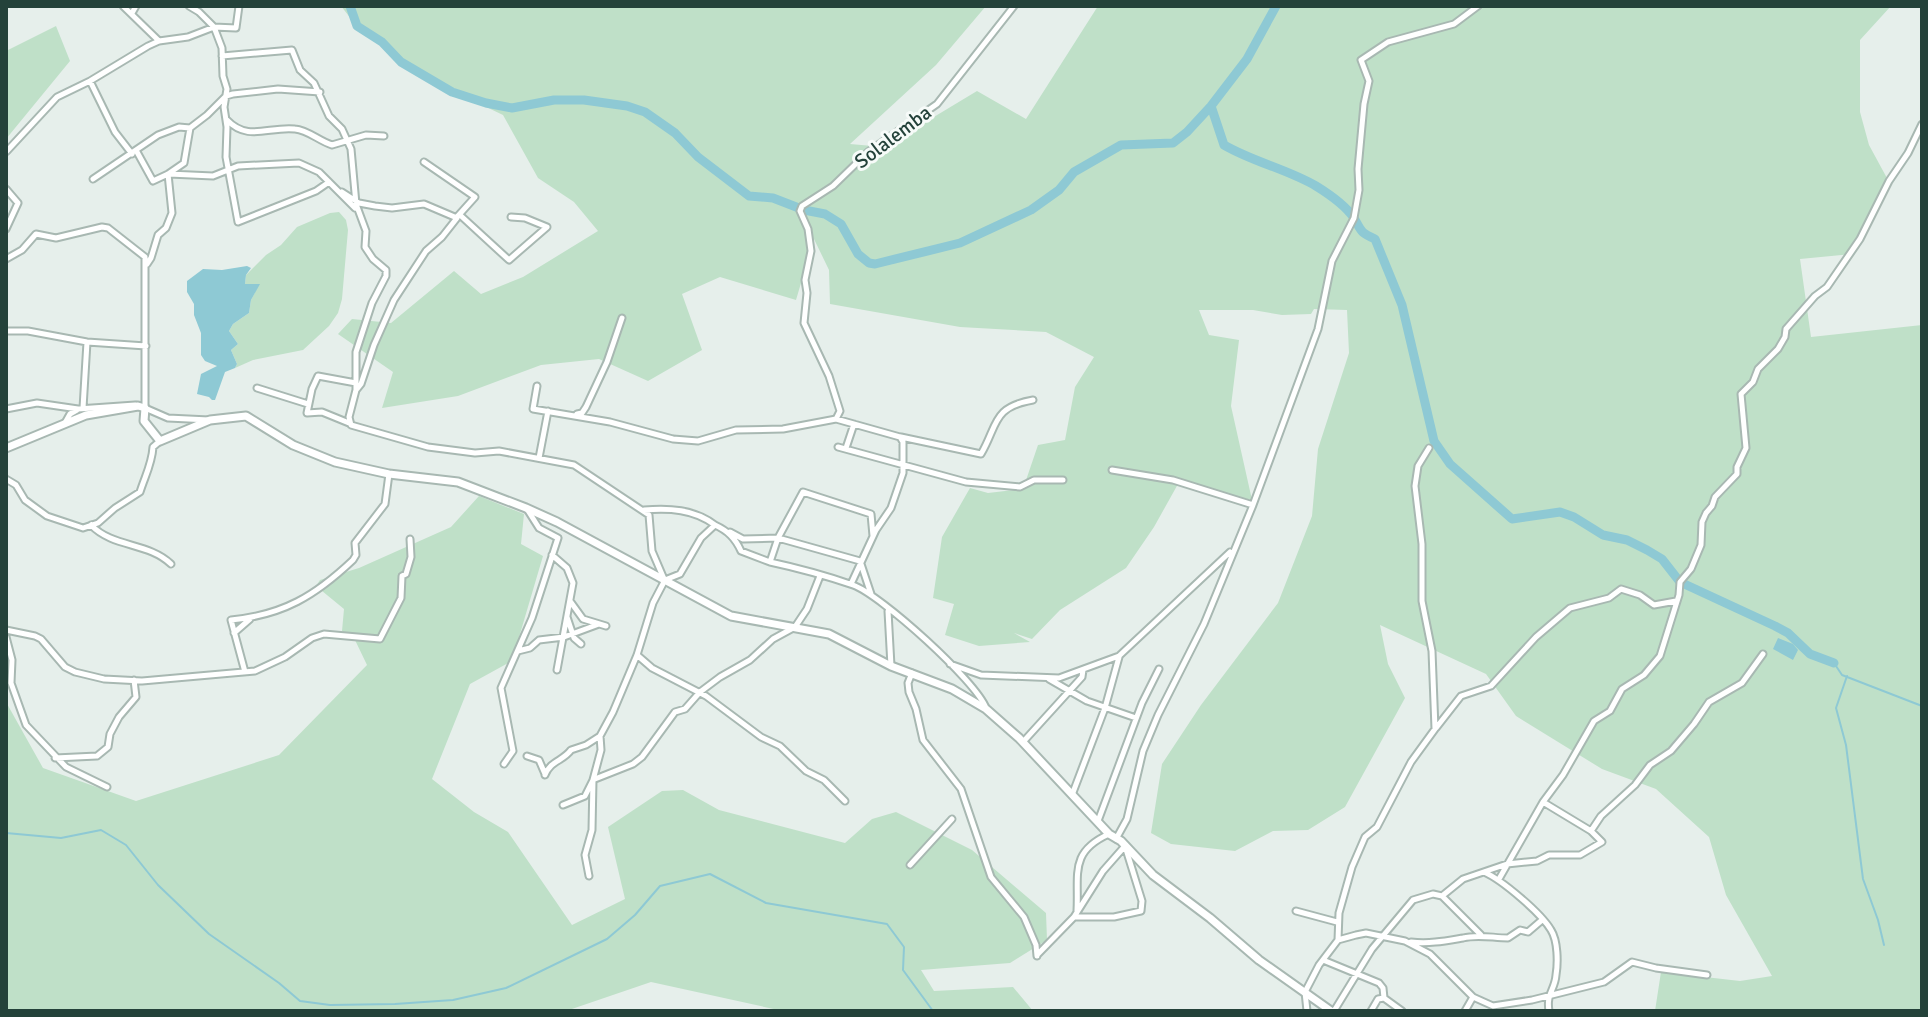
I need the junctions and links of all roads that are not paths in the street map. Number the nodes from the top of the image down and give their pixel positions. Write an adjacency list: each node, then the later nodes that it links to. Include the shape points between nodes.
1 (123, 6): 7 (street)
2 (136, 6): 7 (street)
3 (189, 6): 8 (street)
4 (239, 6): 8 (street, via 236,28)
5 (1014, 6): 49 (street, Solalemba, via 937,104 868,152 801,209 811,251 804,323 836,393)
6 (1478, 6): 66 (street, via 1454,24 1388,42 1361,60 1369,81 1354,218 1332,261 1318,329)
7 (132, 13): 9 (street)
8 (214, 27): 9 (street); 10 (street)
9 (159, 41): 11 (street)
10 (222, 56): 12 (street, via 292,50 300,70); 13 (street)
11 (90, 81): 19 (street, via 57,97); 20 (street, via 115,132)
12 (320, 92): 13 (street, via 278,89); 18 (street)
13 (226, 96): 14 (street); 16 (street)
14 (226, 119): 18 (street, via 248,132 293,129 332,145); 22 (street)
15 (1922, 124): 87 (street, via 1860,239 1741,394 1746,448 1737,474 1706,513 1701,545 1680,582)
16 (190, 128): 20 (street, via 165,131); 23 (street, via 184,163)
17 (384, 136): 18 (street)
18 (347, 140): 28 (street)
19 (6, 152)
20 (134, 153): 23 (street, via 151,181); 24 (street)
21 (424, 162): 30 (street, via 475,197)
22 (229, 168): 23 (street, via 213,176); 25 (street, via 299,163); 25 (street, via 238,222)
23 (168, 174): 34 (street, via 172,213)
24 (93, 179)
25 (329, 182): 27 (street)
26 (6, 189): 32 (street, via 18,203)
27 (342, 192): 28 (street); 29 (street)
28 (356, 200): 29 (street); 30 (street, via 392,208 424,204)
29 (358, 210): 39 (street, via 365,247 386,276 357,347)
30 (458, 216): 31 (street, via 509,260 547,227); 39 (street, via 413,268)
31 (511, 217)
32 (6, 229)
33 (6, 259): 34 (street, via 36,234 56,238 102,227 145,257)
34 (147, 264): 38 (street)
35 (622, 318): 48 (street, via 591,396)
36 (6, 331): 37 (street)
37 (87, 342): 38 (street); 46 (street)
38 (146, 346): 44 (street)
39 (356, 386): 43 (street, via 318,376); 52 (street)
40 (537, 386): 47 (street, via 533,409)
41 (257, 388): 43 (street)
42 (1033, 400): 54 (street, via 1020,402 997,418 981,454)
43 (308, 404): 52 (street, via 307,413 322,412)
44 (142, 407): 46 (street); 50 (street, via 168,418); 51 (street); 55 (street, via 144,421)
45 (6, 409): 46 (street, via 37,403)
46 (81, 409): 51 (street)
47 (548, 411): 48 (street); 60 (street)
48 (576, 414): 49 (street, via 691,441 736,430 783,429)
49 (836, 419): 53 (street)
50 (210, 420): 55 (street); 63 (street, via 246,416 313,454)
51 (65, 423): 57 (street)
52 (349, 423): 60 (street, via 428,447)
53 (854, 424): 54 (street); 58 (street)
54 (900, 437): 61 (street)
55 (160, 441): 69 (street, via 153,447 152,465 140,492)
56 (838, 447): 58 (street)
57 (6, 448)
58 (846, 448): 61 (street)
59 (1429, 448): 118 (street, via 1418,466 1415,486)
60 (539, 458): 68 (street, via 574,465)
61 (903, 464): 65 (street, via 966,482 1010,487); 74 (street, via 891,508)
62 (1112, 470): 66 (street, via 1173,480)
63 (389, 474): 67 (street, via 473,486); 90 (street, via 385,504 355,543 353,560 295,605)
64 (6, 479): 69 (street, via 47,516 83,528)
65 (1063, 480)
66 (1253, 505): 73 (street)
67 (526, 508): 70 (street); 75 (street, via 539,528)
68 (643, 510): 71 (street, via 688,512); 83 (street, via 650,518 652,551)
69 (91, 525): 81 (street, via 106,538 155,552)
70 (563, 525): 75 (street); 83 (street)
71 (715, 525): 72 (street); 83 (street, via 680,574)
72 (726, 530): 76 (street, via 743,539); 80 (street, via 741,551)
73 (1241, 531): 103 (street, via 1228,557); 133 (street, via 1204,624 1158,715 1143,751 1129,813)
74 (873, 536): 76 (street, via 871,514 803,492); 79 (street)
75 (558, 538): 78 (street)
76 (778, 538): 79 (street); 80 (street)
77 (410, 539): 109 (street, via 401,598 380,639 319,635 265,668)
78 (552, 555): 86 (street, via 567,568 573,583); 100 (street)
79 (860, 561): 84 (street); 85 (street)
80 (770, 562): 82 (street)
81 (171, 564)
82 (820, 576): 84 (street); 93 (street)
83 (665, 580): 93 (street, via 731,616); 102 (street)
84 (851, 584): 85 (street)
85 (872, 596): 88 (street)
86 (570, 600): 89 (street); 91 (street, via 583,619)
87 (1677, 601): 118 (street, via 1654,605 1621,589 1609,598 1570,608 1491,686 1461,696); 128 (street, via 1660,656 1622,689 1610,711 1594,721)
88 (888, 610): 104 (street); 105 (street)
89 (567, 616): 95 (street); 98 (street)
90 (252, 618): 96 (street); 96 (street, via 231,620)
91 (599, 624): 92 (street); 95 (street)
92 (606, 626)
93 (792, 629): 105 (street, via 829,634); 114 (street)
94 (6, 630): 112 (street, via 35,636 75,672)
95 (573, 633): 98 (street); 99 (street)
96 (233, 634): 109 (street)
97 (6, 637): 122 (street, via 11,683 22,717)
98 (564, 637): 100 (street, via 539,640); 108 (street)
99 (581, 644)
100 (517, 651): 123 (street, via 501,688 513,751)
101 (1763, 654): 132 (street, via 1742,683 1709,702 1671,751 1650,765)
102 (637, 655): 114 (street); 119 (street)
103 (1119, 656): 106 (street); 115 (street)
104 (950, 664): 111 (street, via 981,675); 116 (street)
105 (891, 666): 110 (street)
106 (1083, 669): 111 (street); 113 (street, via 1082,677)
107 (1159, 669): 117 (street)
108 (557, 670)
109 (245, 672): 112 (street)
110 (912, 672): 116 (street); 142 (street, via 909,692 923,740 961,789 991,877 1024,917 1037,956)
111 (1048, 678): 113 (street)
112 (134, 680): 122 (street, via 134,702 119,717 106,749 94,758)
113 (1067, 690): 115 (street); 120 (street)
114 (700, 692): 124 (street, via 675,712 642,757); 127 (street, via 780,746)
115 (1105, 708): 117 (street); 126 (street)
116 (986, 709): 120 (street)
117 (1136, 718): 131 (street)
118 (1435, 729): 144 (street, via 1377,827 1365,837)
119 (600, 736): 121 (street, via 552,763 545,775 539,760); 124 (street)
120 (1023, 742): 126 (street)
121 (527, 756)
122 (54, 758): 125 (street)
123 (504, 764)
124 (593, 780): 129 (street, via 585,796); 138 (street, via 592,830 585,855)
125 (107, 787)
126 (1072, 795): 131 (street)
127 (845, 801)
128 (1543, 802): 132 (street); 135 (street)
129 (563, 805)
130 (952, 819): 136 (street)
131 (1097, 822): 133 (street)
132 (1591, 831): 135 (street, via 1602,842 1580,855)
133 (1113, 837): 134 (street); 142 (street, via 1084,849)
134 (1125, 846): 142 (street); 142 (street, via 1141,911 1114,917); 152 (street, via 1153,875)
135 (1507, 864): 137 (street); 139 (street)
136 (910, 865)
137 (1484, 872): 139 (street); 140 (street, via 1463,879)
138 (589, 876)
139 (1499, 879): 143 (street)
140 (1442, 896): 145 (street); 146 (street, via 1413,900)
141 (1296, 911): 144 (street)
142 (1076, 914)
143 (1542, 920): 145 (street, via 1528,932 1520,930 1508,938); 153 (street, via 1555,946 1556,978)
144 (1338, 922): 147 (street)
145 (1482, 936): 148 (street, via 1446,943)
146 (1382, 938): 147 (street, via 1366,933); 148 (street); 150 (street)
147 (1338, 940): 149 (street)
148 (1405, 941): 154 (street, via 1430,954)
149 (1323, 960): 150 (street); 152 (street)
150 (1357, 974): 155 (street, via 1379,983); 158 (street)
151 (1707, 975): 153 (street, via 1632,962 1604,982)
152 (1305, 992): 157 (street); 158 (street)
153 (1547, 995): 154 (street, via 1493,1006); 161 (street)
154 (1473, 997): 156 (street)
155 (1384, 998): 159 (street); 160 (street)
156 (1467, 1010)
157 (1307, 1011)
158 (1333, 1011)
159 (1371, 1011)
160 (1402, 1011)
161 (1549, 1011)

